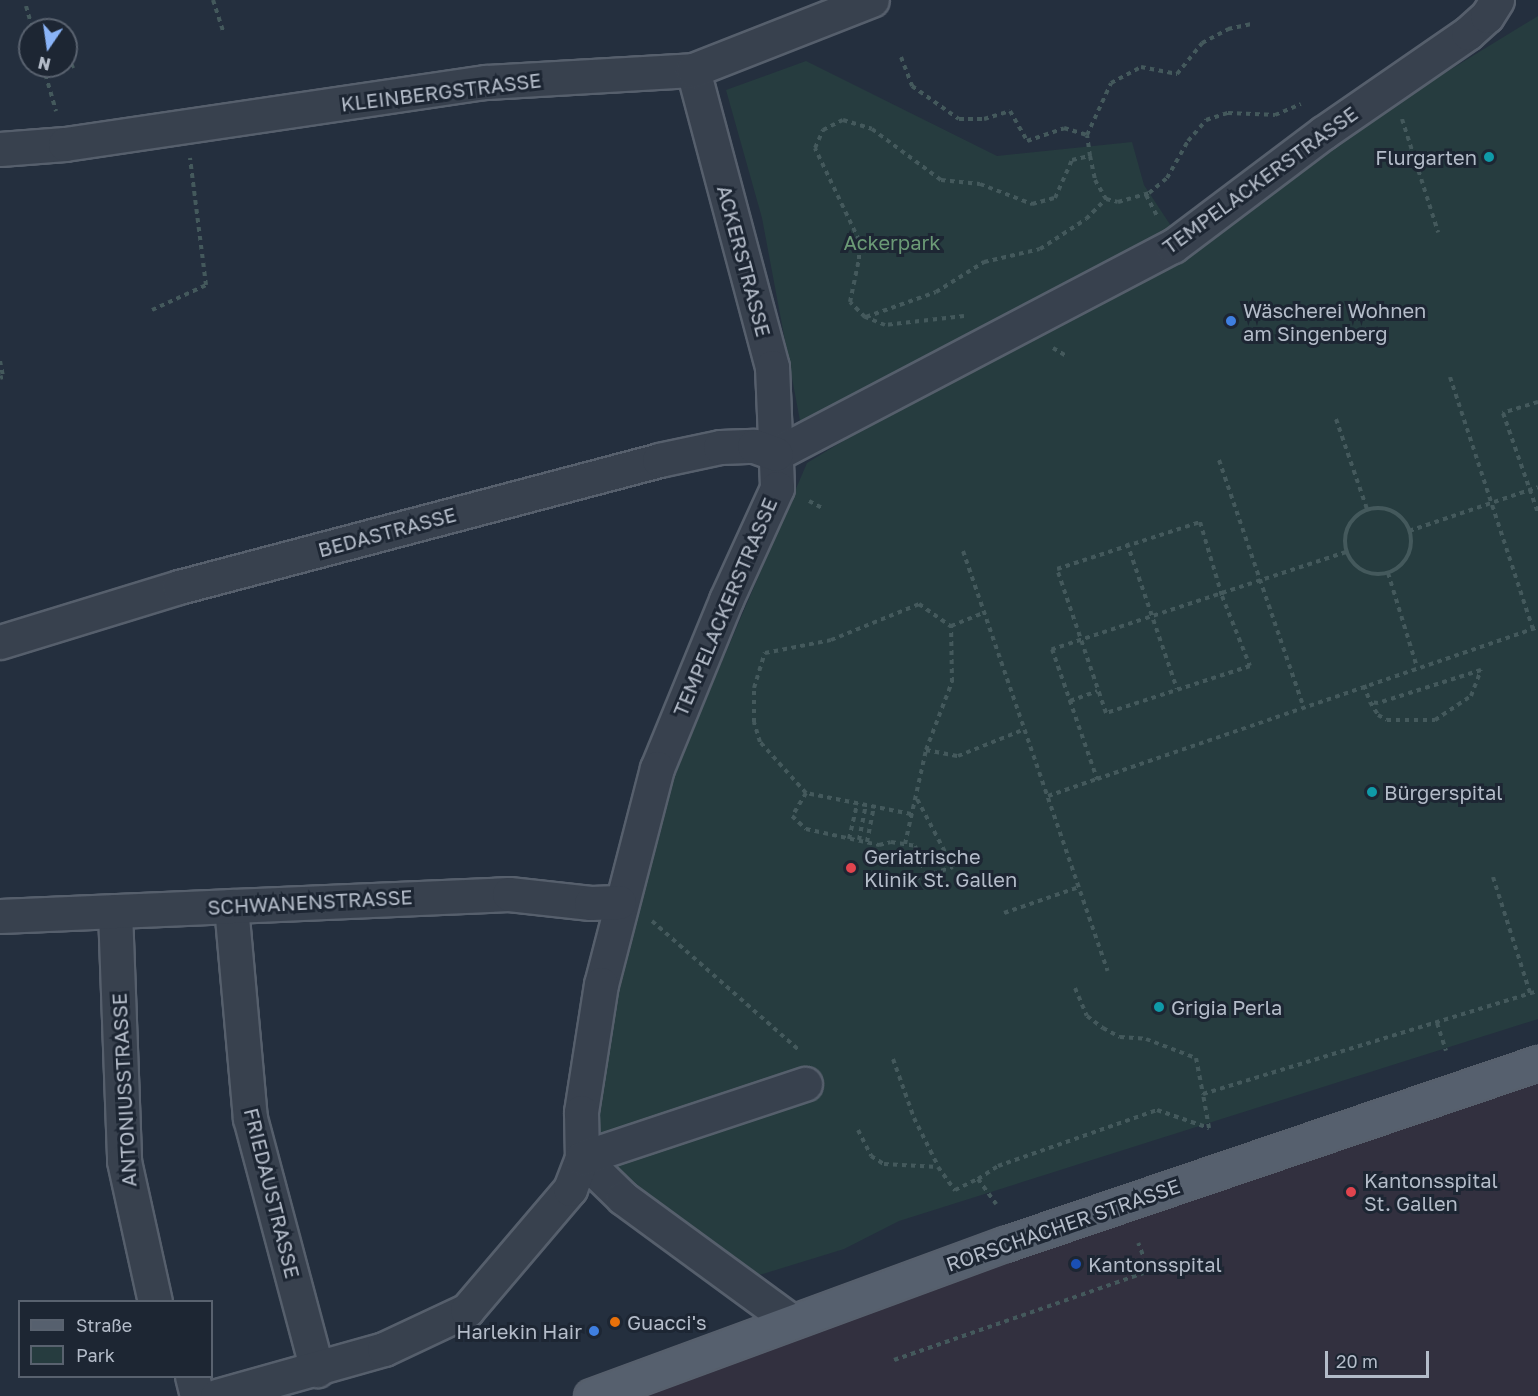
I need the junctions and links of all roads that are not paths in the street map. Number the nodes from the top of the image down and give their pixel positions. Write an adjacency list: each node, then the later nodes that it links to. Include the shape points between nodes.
1 (872, 0): 3 (street, KLEINBERGSTRASSE)
2 (1497, 0): 5 (street, TEMPELACKERSTRASSE, via 1487,16 1468,33 1323,133 1173,246)
3 (693, 70): 4 (street, KLEINBERGSTRASSE, via 486,82 65,144); 5 (street, ACKERSTRASSE, via 772,367)
4 (0, 149)
5 (777, 454): 6 (street, BEDASTRASSE, via 754,446 720,447 659,460 179,588); 7 (street, TEMPELACKERSTRASSE, via 777,488 657,768)
6 (0, 642)
7 (620, 902): 8 (street, SCHWANENSTRASSE, via 591,903 509,894); 13 (street, TEMPELACKERSTRASSE, via 601,984 583,1094)
8 (231, 906): 9 (street, SCHWANENSTRASSE); 16 (street, FRIEDAUSTRASSE, via 250,1118)
9 (115, 911): 10 (street, SCHWANENSTRASSE); 14 (street, ANTONIUSSTRASSE, via 124,1161)
10 (0, 916)
11 (1538, 1063): 15 (main road, RORSCHACHER STRASSE)
12 (807, 1072): 13 (street)
13 (582, 1158): 15 (street, via 622,1198); 16 (street, via 570,1189 467,1310 384,1349)
14 (155, 1300)
15 (791, 1321): 18 (main road, RORSCHACHER STRASSE)
16 (317, 1370): 17 (street)
17 (200, 1388)
18 (591, 1396)

